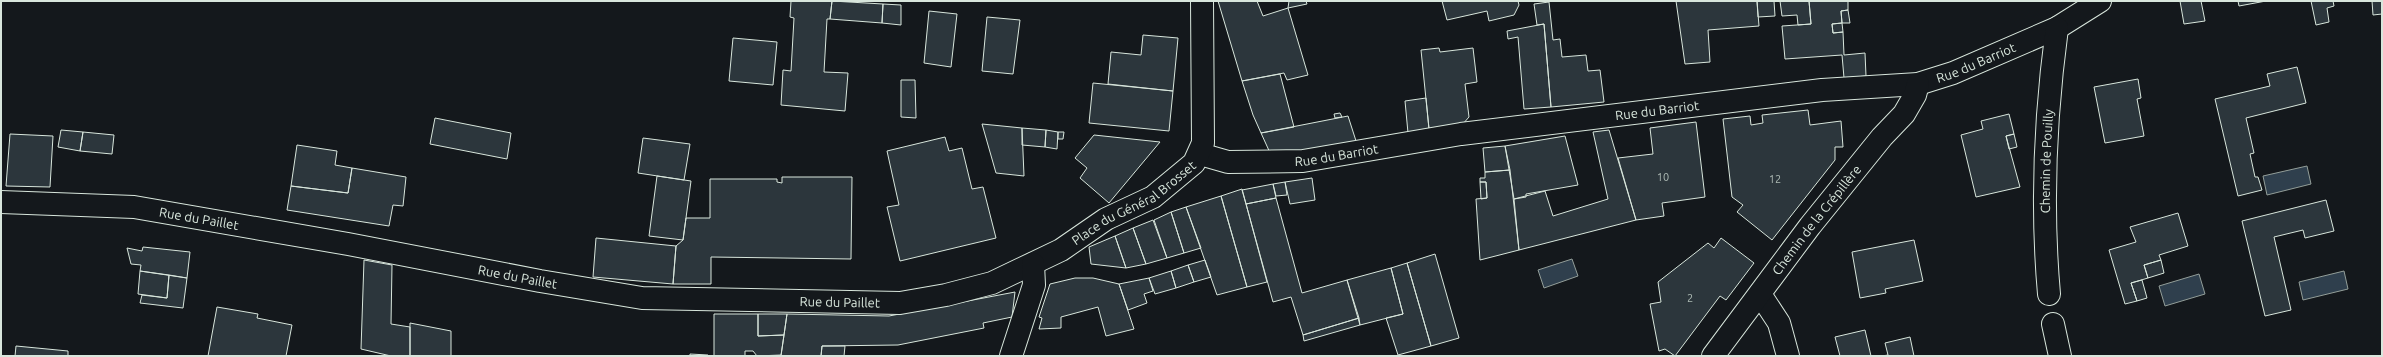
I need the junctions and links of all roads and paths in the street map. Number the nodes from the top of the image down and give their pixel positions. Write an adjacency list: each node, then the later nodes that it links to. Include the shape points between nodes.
1 (1202, 1): 5 (street, Place du Général Brosset, via 1203,143)
2 (2100, 1): 3 (street, Rue du Barriot)
3 (2058, 28): 4 (street, Rue du Barriot, via 1980,63); 9 (street, Chemin de Pouilly, via 2050,80 2044,155 2044,223)
4 (1918, 84): 5 (street, Rue du Barriot, via 1822,90 1476,132 1304,161 1228,162); 8 (street, Chemin de la Crépillère, via 1904,114 1882,137 1810,226)
5 (1200, 154): 7 (street, Place du Général Brosset, via 1194,163 1153,197 1106,219 1061,250)
6 (1, 202): 7 (street, Rue du Paillet, via 134,207 642,298 900,303 992,283)
7 (1034, 264): 11 (street, via 1034,286)
8 (1760, 294): 12 (street, Chemin de la Crépillère); 13 (street, via 1779,323)
9 (2049, 294)
10 (2053, 324): 14 (street)
11 (1011, 356)
12 (1713, 356)
13 (1788, 356)
14 (2060, 356)

